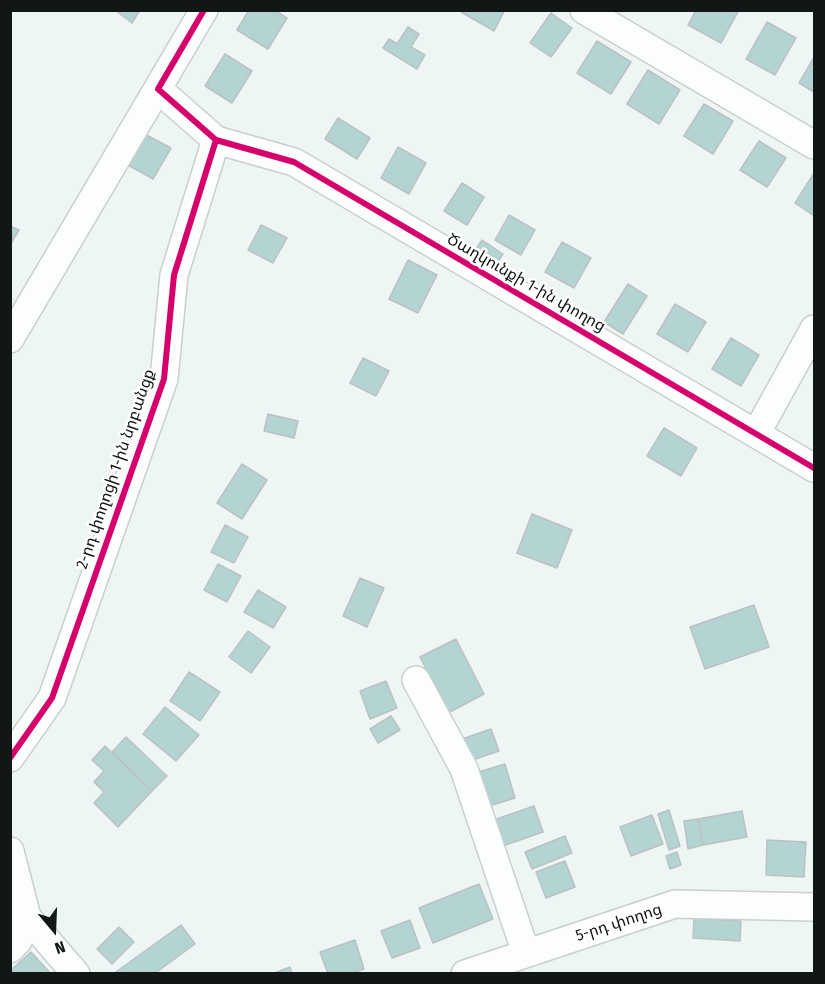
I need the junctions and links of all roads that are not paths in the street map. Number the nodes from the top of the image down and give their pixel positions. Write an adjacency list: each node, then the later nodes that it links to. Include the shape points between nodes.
1 (204, 10): 3 (street)
2 (584, 10): 5 (street)
3 (158, 89): 4 (street); 7 (street)
4 (216, 140): 8 (street, Ծաղկունքի 1-ին փողոց, via 294,162); 11 (street, 2-րդ փողոցի 1-ին նրբանցք, via 174,274 164,380 52,698)
5 (814, 145)
6 (814, 329): 8 (street)
7 (10, 339)
8 (756, 434): 9 (street, Ծաղկունքի 1-ին փողոց)
9 (814, 468)
10 (416, 680): 16 (street, via 464,769)
11 (10, 758)
12 (10, 851): 14 (street)
13 (814, 907): 16 (street, 5-րդ փողոց, via 675,904)
14 (19, 911): 15 (street, via 18,941); 17 (street)
15 (10, 949)
16 (526, 953): 18 (street, 5-րդ փողոց)
17 (76, 974)
18 (465, 974)

